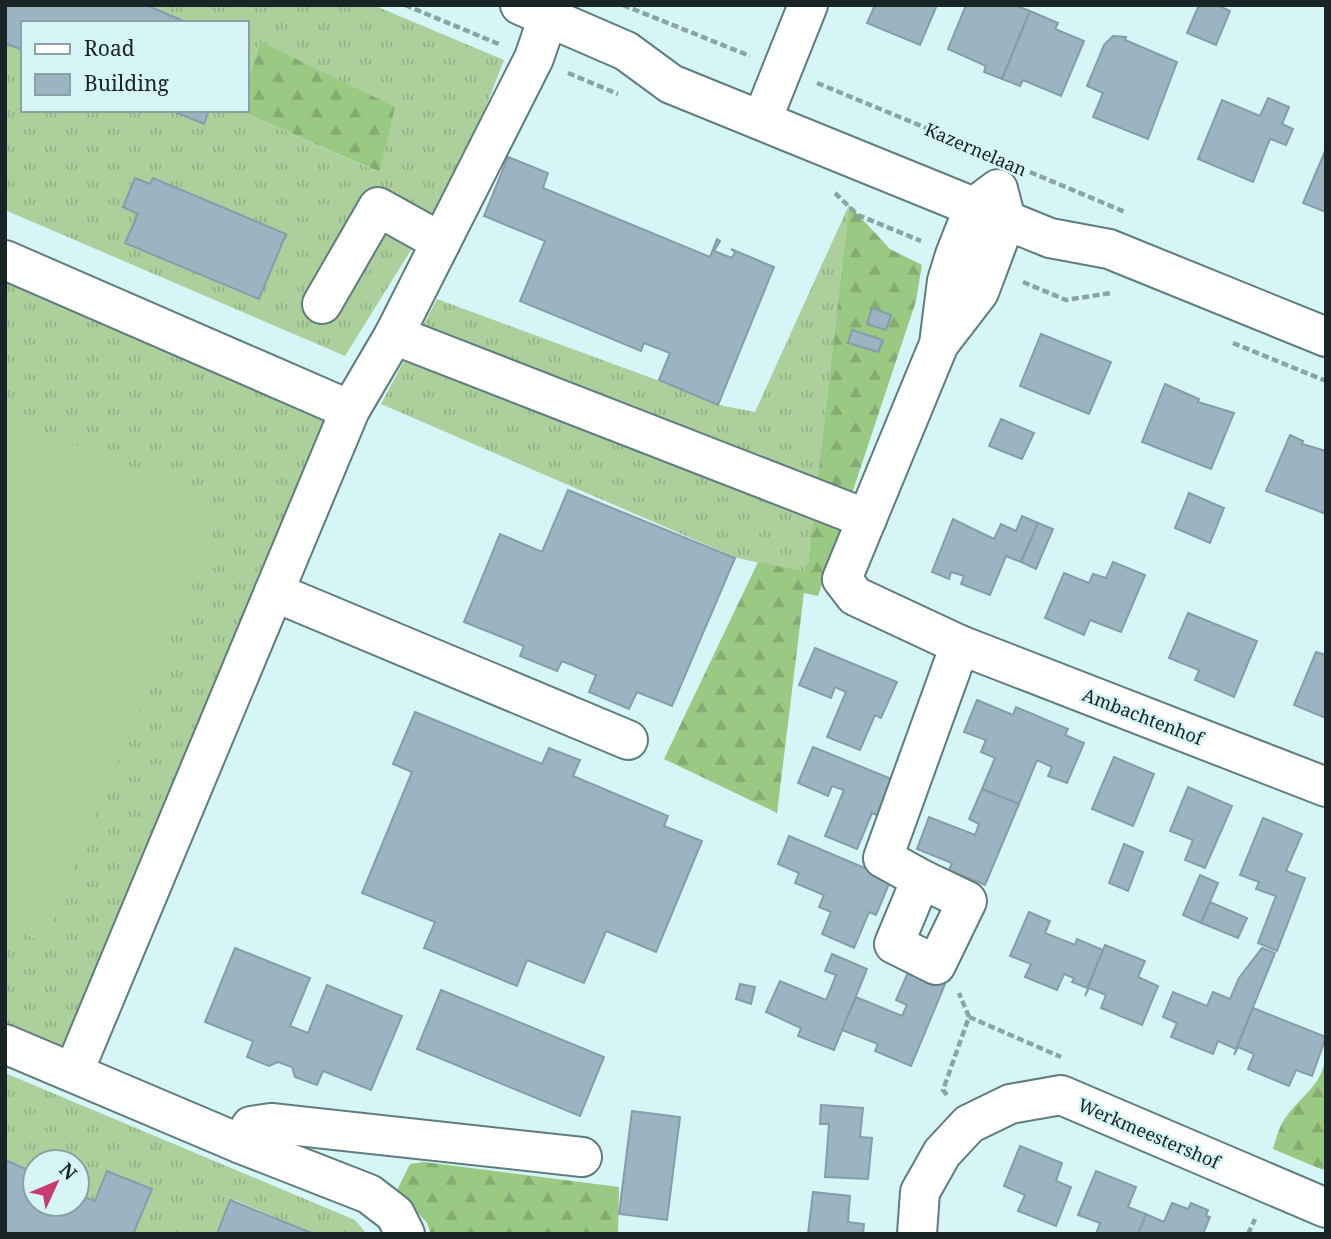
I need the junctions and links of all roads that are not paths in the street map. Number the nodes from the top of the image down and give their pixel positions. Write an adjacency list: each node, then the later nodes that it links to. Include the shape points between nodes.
1 (807, 5): 3 (street)
2 (534, 11): 3 (street, Kazernelaan, via 626,51 671,84); 5 (street, via 534,58)
3 (772, 95): 4 (street, Kazernelaan)
4 (998, 188): 9 (street, Kazernelaan, via 1056,212 1109,248); 11 (street, Ambachtenhof, via 947,281 939,344)
5 (441, 242): 7 (street, via 378,208); 8 (street)
6 (5, 260): 10 (street)
7 (322, 303)
8 (394, 335): 10 (street); 11 (street)
9 (1326, 337)
10 (351, 410): 12 (street)
11 (867, 519): 13 (street, Ambachtenhof, via 842,579 855,596)
12 (274, 592): 14 (street); 18 (street)
13 (960, 646): 15 (street, Ambachtenhof); 16 (street, via 883,858)
14 (628, 740)
15 (1326, 787)
16 (921, 879): 16 (street, via 894,944 936,965 967,901)
17 (5, 1044): 18 (street)
18 (74, 1071): 19 (street)
19 (241, 1144): 20 (street, via 251,1126 271,1123); 22 (street, via 369,1194 395,1214)
20 (582, 1157)
21 (1326, 1208): 23 (street, Werkmeestershof, via 1061,1096 1010,1104 969,1124 942,1153 920,1192)
22 (405, 1234)
23 (917, 1234)

